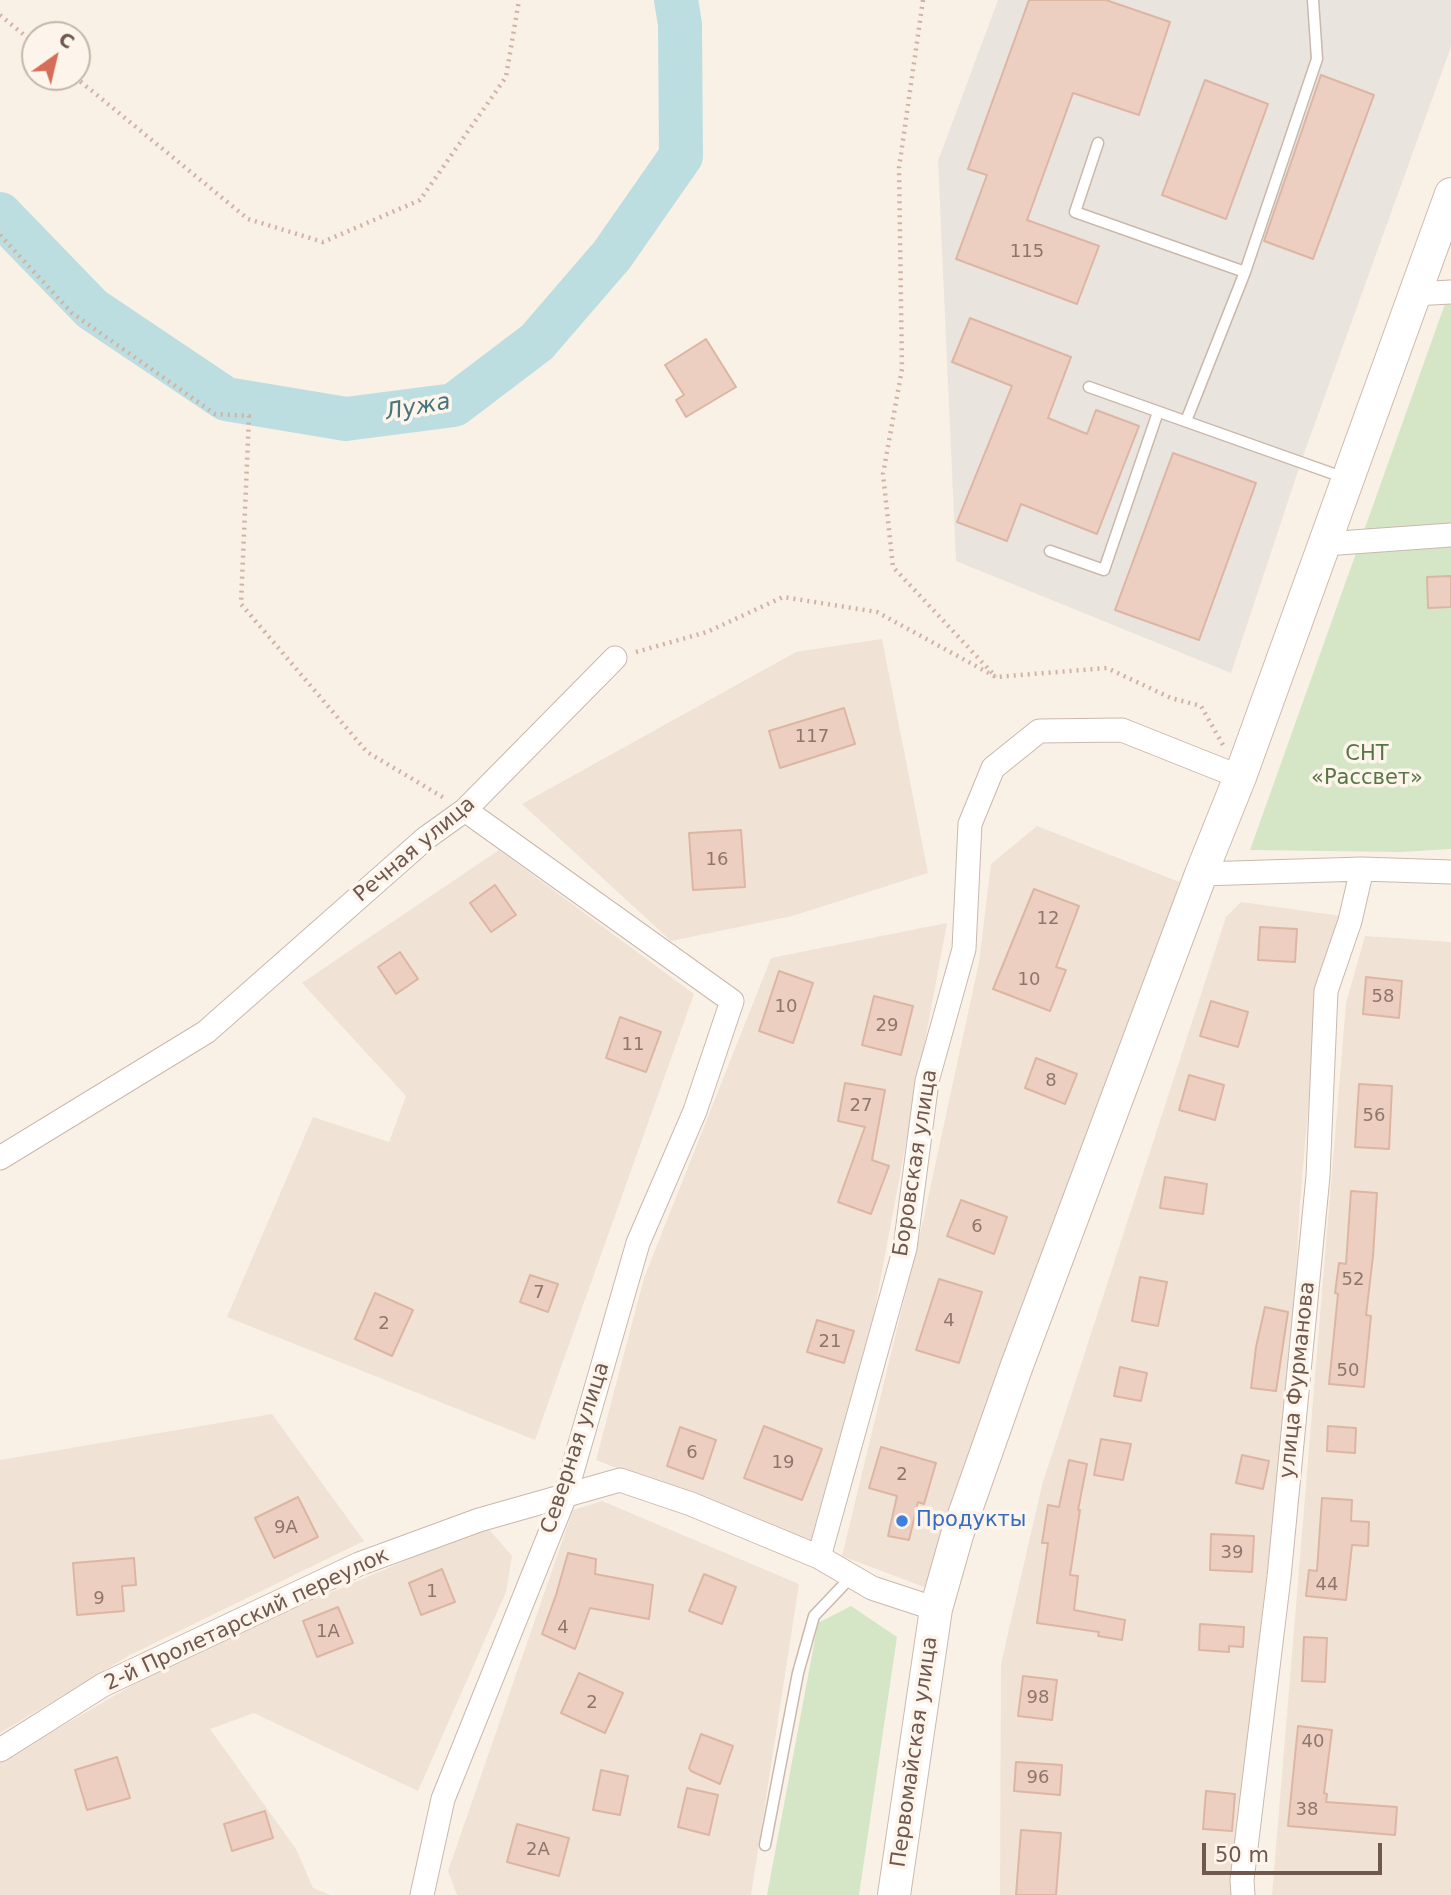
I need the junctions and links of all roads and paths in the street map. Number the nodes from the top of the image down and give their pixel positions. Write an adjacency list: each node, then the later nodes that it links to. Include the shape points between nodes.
1 (519, 0): 6 (path, via 506,77 420,200 323,242 248,219)
2 (923, 0): 21 (path, via 899,168 901,369 883,474 893,567)
3 (1313, 0): 10 (lane, via 1317,59)
4 (0, 15): 5 (path)
5 (21, 32)
6 (91, 90)
7 (1098, 143): 10 (lane, via 1075,212)
8 (1451, 194): 12 (main road, Первомайская улица)
9 (0, 234): 23 (path, via 72,313 215,414 250,416 241,604 368,752)
10 (1245, 272): 15 (lane)
11 (1451, 292): 12 (street)
12 (1413, 294): 16 (main road, Первомайская улица)
13 (1089, 387): 14 (lane)
14 (1158, 412): 15 (lane); 19 (lane, via 1104,570)
15 (1186, 421): 16 (lane)
16 (1348, 479): 18 (main road, Первомайская улица)
17 (1451, 535): 18 (street)
18 (1325, 544): 22 (main road, Первомайская улица)
19 (1050, 551)
20 (615, 658): 21 (path, via 707,632 783,597 877,612); 23 (street, Речная улица)
21 (996, 677): 22 (path, via 1107,668 1171,698 1201,706)
22 (1240, 777): 26 (main road, Первомайская улица); 29 (street, Боровская улица, via 1122,730 1039,731 993,768 970,824 964,949 927,1081 905,1248)
23 (465, 810): 27 (street, Речная улица, via 426,838 206,1032); 28 (street, Северная улица, via 732,1001 695,1111 638,1242)
24 (1362, 869): 25 (street); 26 (street); 36 (street, улица Фурманова, via 1326,991 1317,1189)
25 (1451, 872)
26 (1201, 873): 31 (main road, Первомайская улица, via 1016,1368)
27 (0, 1158)
28 (565, 1496): 29 (street, 2-й Пролетарский переулок, via 620,1480); 32 (street, 2-й Пролетарский переулок, via 479,1520 359,1564 103,1685); 34 (street, Северная улица, via 443,1799)
29 (820, 1557): 30 (street, 2-й Пролетарский переулок)
30 (852, 1576): 31 (street, 2-й Пролетарский переулок, via 872,1588); 33 (lane, via 814,1616)
31 (936, 1609): 35 (main road, Первомайская улица)
32 (0, 1750)
33 (765, 1846)
34 (422, 1895)
35 (894, 1895)
36 (1243, 1895)

